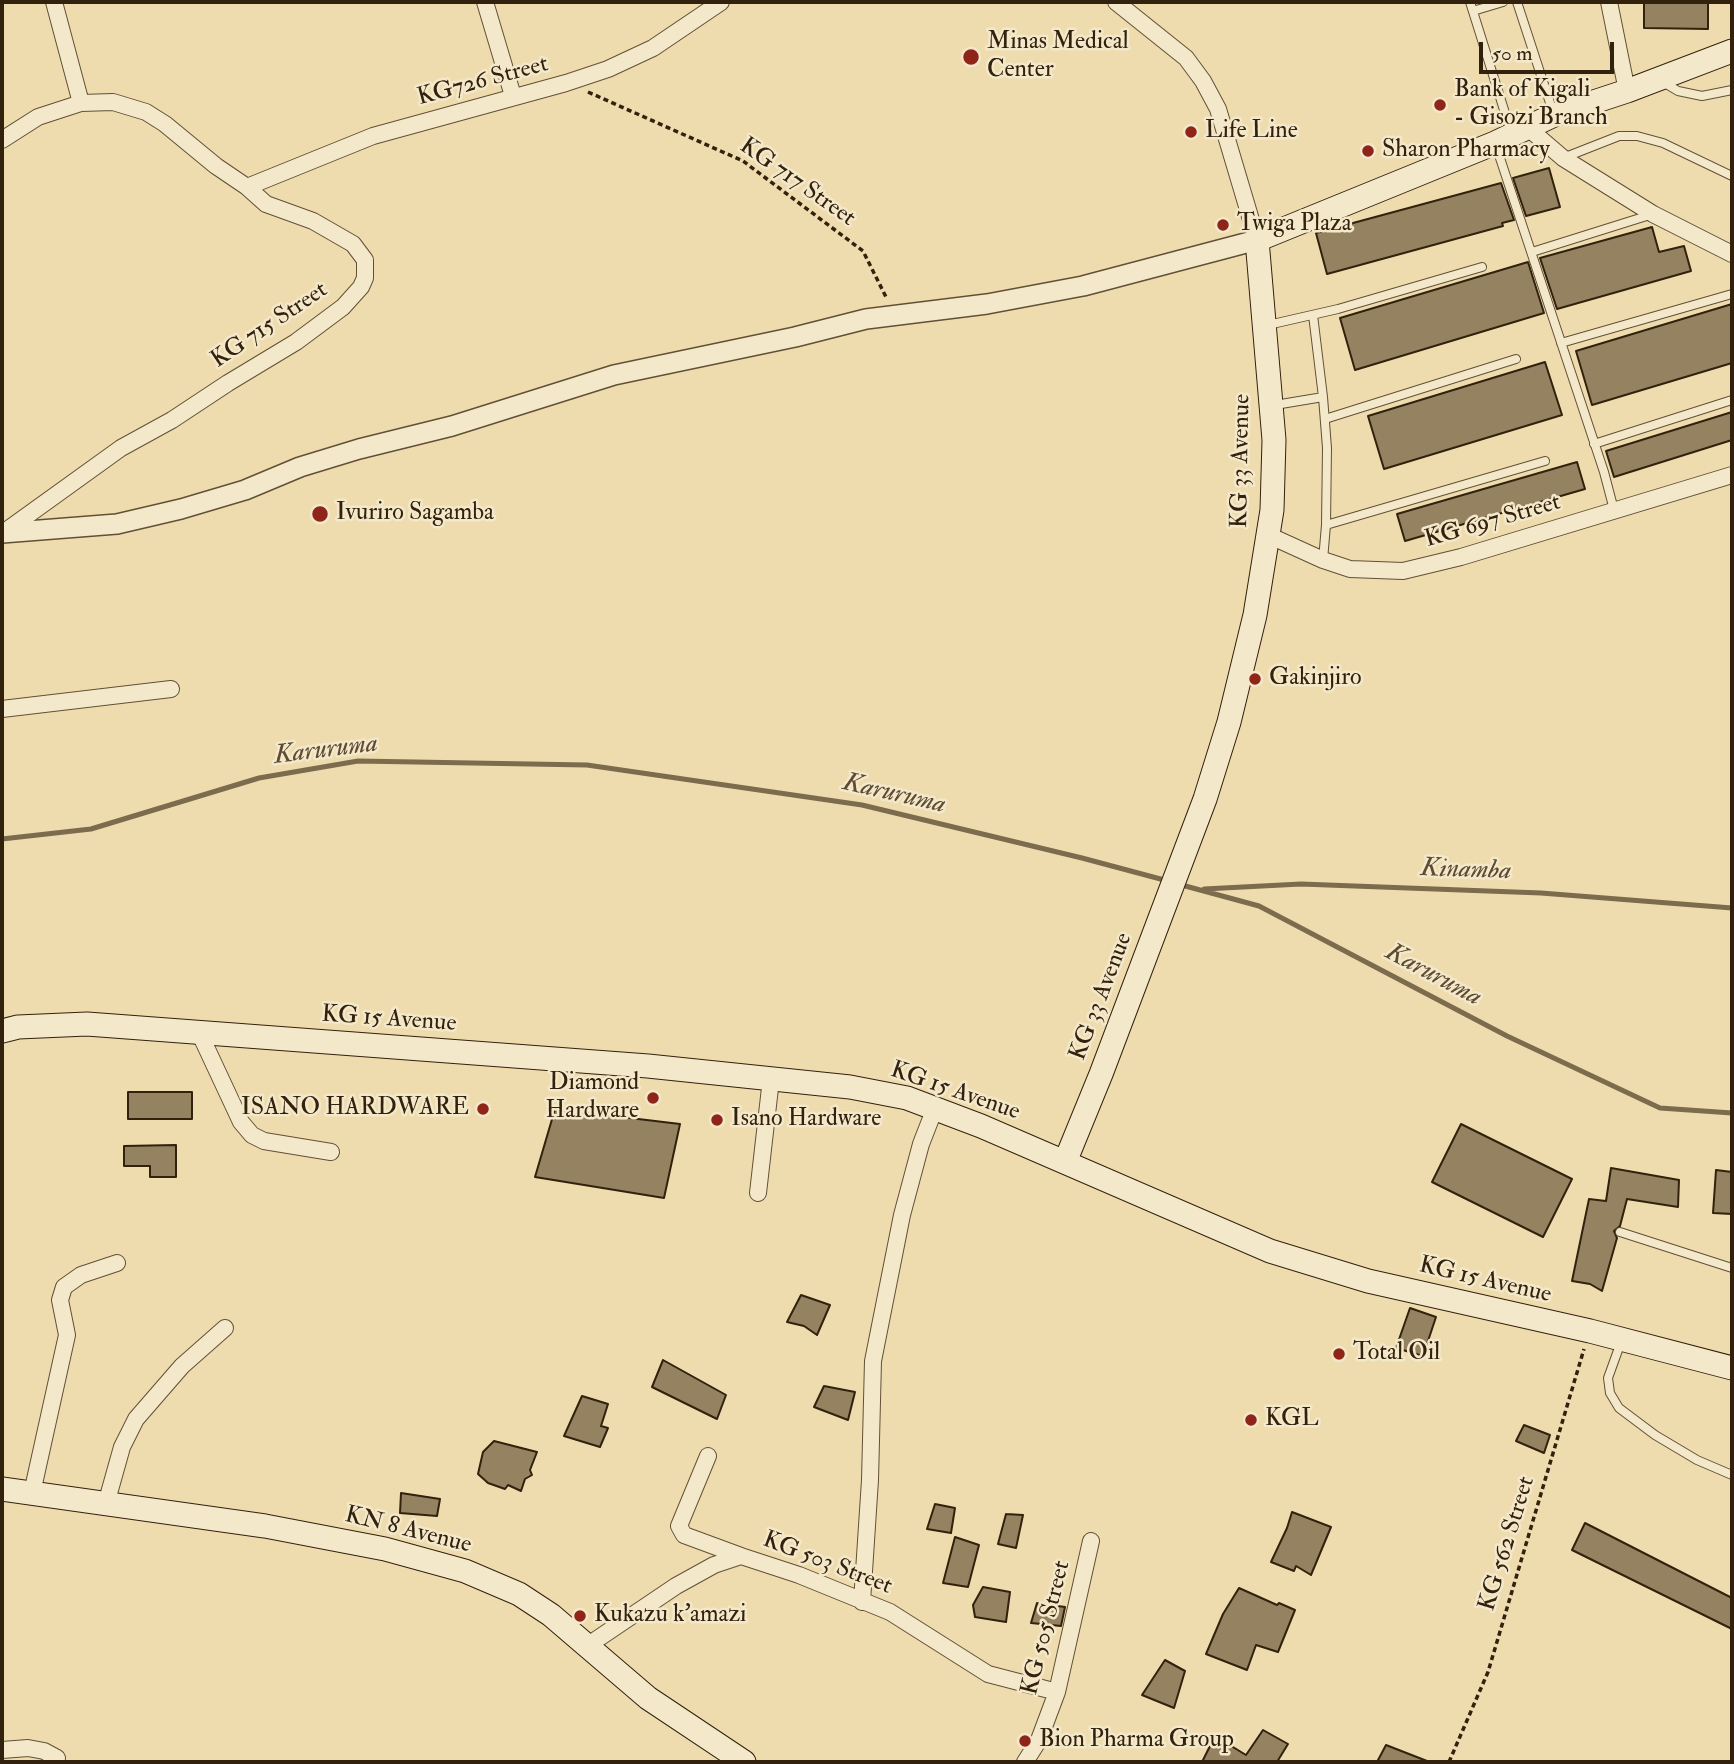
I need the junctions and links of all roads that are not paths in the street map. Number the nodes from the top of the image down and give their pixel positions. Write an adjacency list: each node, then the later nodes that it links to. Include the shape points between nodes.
1 (54, 2): 15 (street)
2 (485, 2): 14 (street)
3 (721, 2): 14 (street, KG726 Street, via 628,61)
4 (1116, 2): 23 (street, via 1186,58 1203,81 1218,109)
5 (1470, 2): 9 (lane)
6 (1503, 2): 9 (lane)
7 (1517, 2): 16 (lane)
8 (1609, 2): 13 (street)
9 (1473, 11): 17 (lane)
10 (1732, 51): 11 (main road)
11 (1657, 79): 12 (lane, via 1678,91 1702,96); 13 (main road)
12 (1732, 90)
13 (1627, 91): 16 (main road)
14 (513, 96): 21 (street, KG726 Street, via 373,136)
15 (81, 103): 18 (street, KG 715 Street, via 38,117); 21 (street, KG 715 Street, via 113,102 146,112)
16 (1554, 115): 17 (main road)
17 (1511, 135): 19 (street); 23 (main road); 24 (lane)
18 (2, 140)
19 (1563, 159): 20 (lane, via 1619,136 1637,135); 22 (street)
20 (1732, 176)
21 (247, 187): 41 (street, KG 715 Street, via 266,204 313,221 354,244 365,260 361,287 343,307 296,342 121,448)
22 (1653, 214): 24 (lane); 25 (street)
23 (1257, 240): 29 (main road, KG 33 Avenue); 41 (street, via 1083,286 866,319 614,374 452,426 335,456 181,509 117,523)
24 (1532, 252): 30 (lane)
25 (1732, 254)
26 (1482, 267): 28 (lane)
27 (1732, 294): 30 (lane)
28 (1313, 315): 29 (lane); 32 (lane)
29 (1265, 326): 34 (main road, KG 33 Avenue)
30 (1561, 344): 36 (lane)
31 (1516, 359): 35 (lane)
32 (1324, 397): 34 (lane); 35 (lane)
33 (1732, 400): 36 (lane)
34 (1272, 405): 42 (main road, KG 33 Avenue)
35 (1325, 419): 40 (lane)
36 (1594, 444): 39 (lane)
37 (1545, 461): 40 (lane)
38 (1732, 475): 39 (street, KG 697 Street)
39 (1614, 510): 43 (street, KG 697 Street, via 1403,571 1350,569)
40 (1326, 525): 43 (lane)
41 (2, 533)
42 (1268, 536): 43 (street, KG 697 Street); 51 (main road, KG 33 Avenue, via 1246,653 1205,799)
43 (1323, 560)
44 (171, 690): 45 (street)
45 (2, 709)
46 (2, 1031): 47 (main road, KG 15 Avenue, via 87,1024)
47 (199, 1032): 48 (main road, KG 15 Avenue); 50 (street, via 241,1122 252,1135)
48 (771, 1079): 49 (main road, KG 15 Avenue, via 850,1087); 52 (street)
49 (935, 1108): 51 (main road, KG 15 Avenue); 66 (street, via 905,1203 873,1361)
50 (331, 1152)
51 (1065, 1162): 57 (main road, KG 15 Avenue, via 1270,1251 1368,1282)
52 (758, 1193)
53 (1620, 1232): 55 (lane)
54 (117, 1263): 62 (street, via 81,1275 64,1287 60,1300 67,1335)
55 (1732, 1268)
56 (225, 1328): 63 (street, via 182,1366 136,1419 122,1447)
57 (1622, 1339): 58 (main road, KG 15 Avenue); 60 (lane, via 1608,1378 1619,1408 1696,1460)
58 (1732, 1368)
59 (708, 1456): 65 (street, via 679,1526 684,1535)
60 (1732, 1475)
61 (2, 1489): 62 (main road, KN 8 Avenue)
62 (32, 1493): 63 (main road, KN 8 Avenue)
63 (106, 1504): 67 (main road, KN 8 Avenue, via 265,1526 386,1549 466,1571 519,1594)
64 (1091, 1541): 68 (street, KG 505 Street)
65 (741, 1556): 66 (street, KG 503 Street, via 799,1574); 67 (street, KG 503 Street, via 676,1586)
66 (862, 1602): 68 (street, KG 503 Street, via 890,1612 988,1674)
67 (587, 1646): 71 (main road, KN 8 Avenue, via 648,1699)
68 (1057, 1692): 72 (street, KG 505 Street, via 1039,1740)
69 (2, 1750): 70 (street, via 28,1748)
70 (57, 1758)
71 (744, 1762)
72 (1025, 1762)

